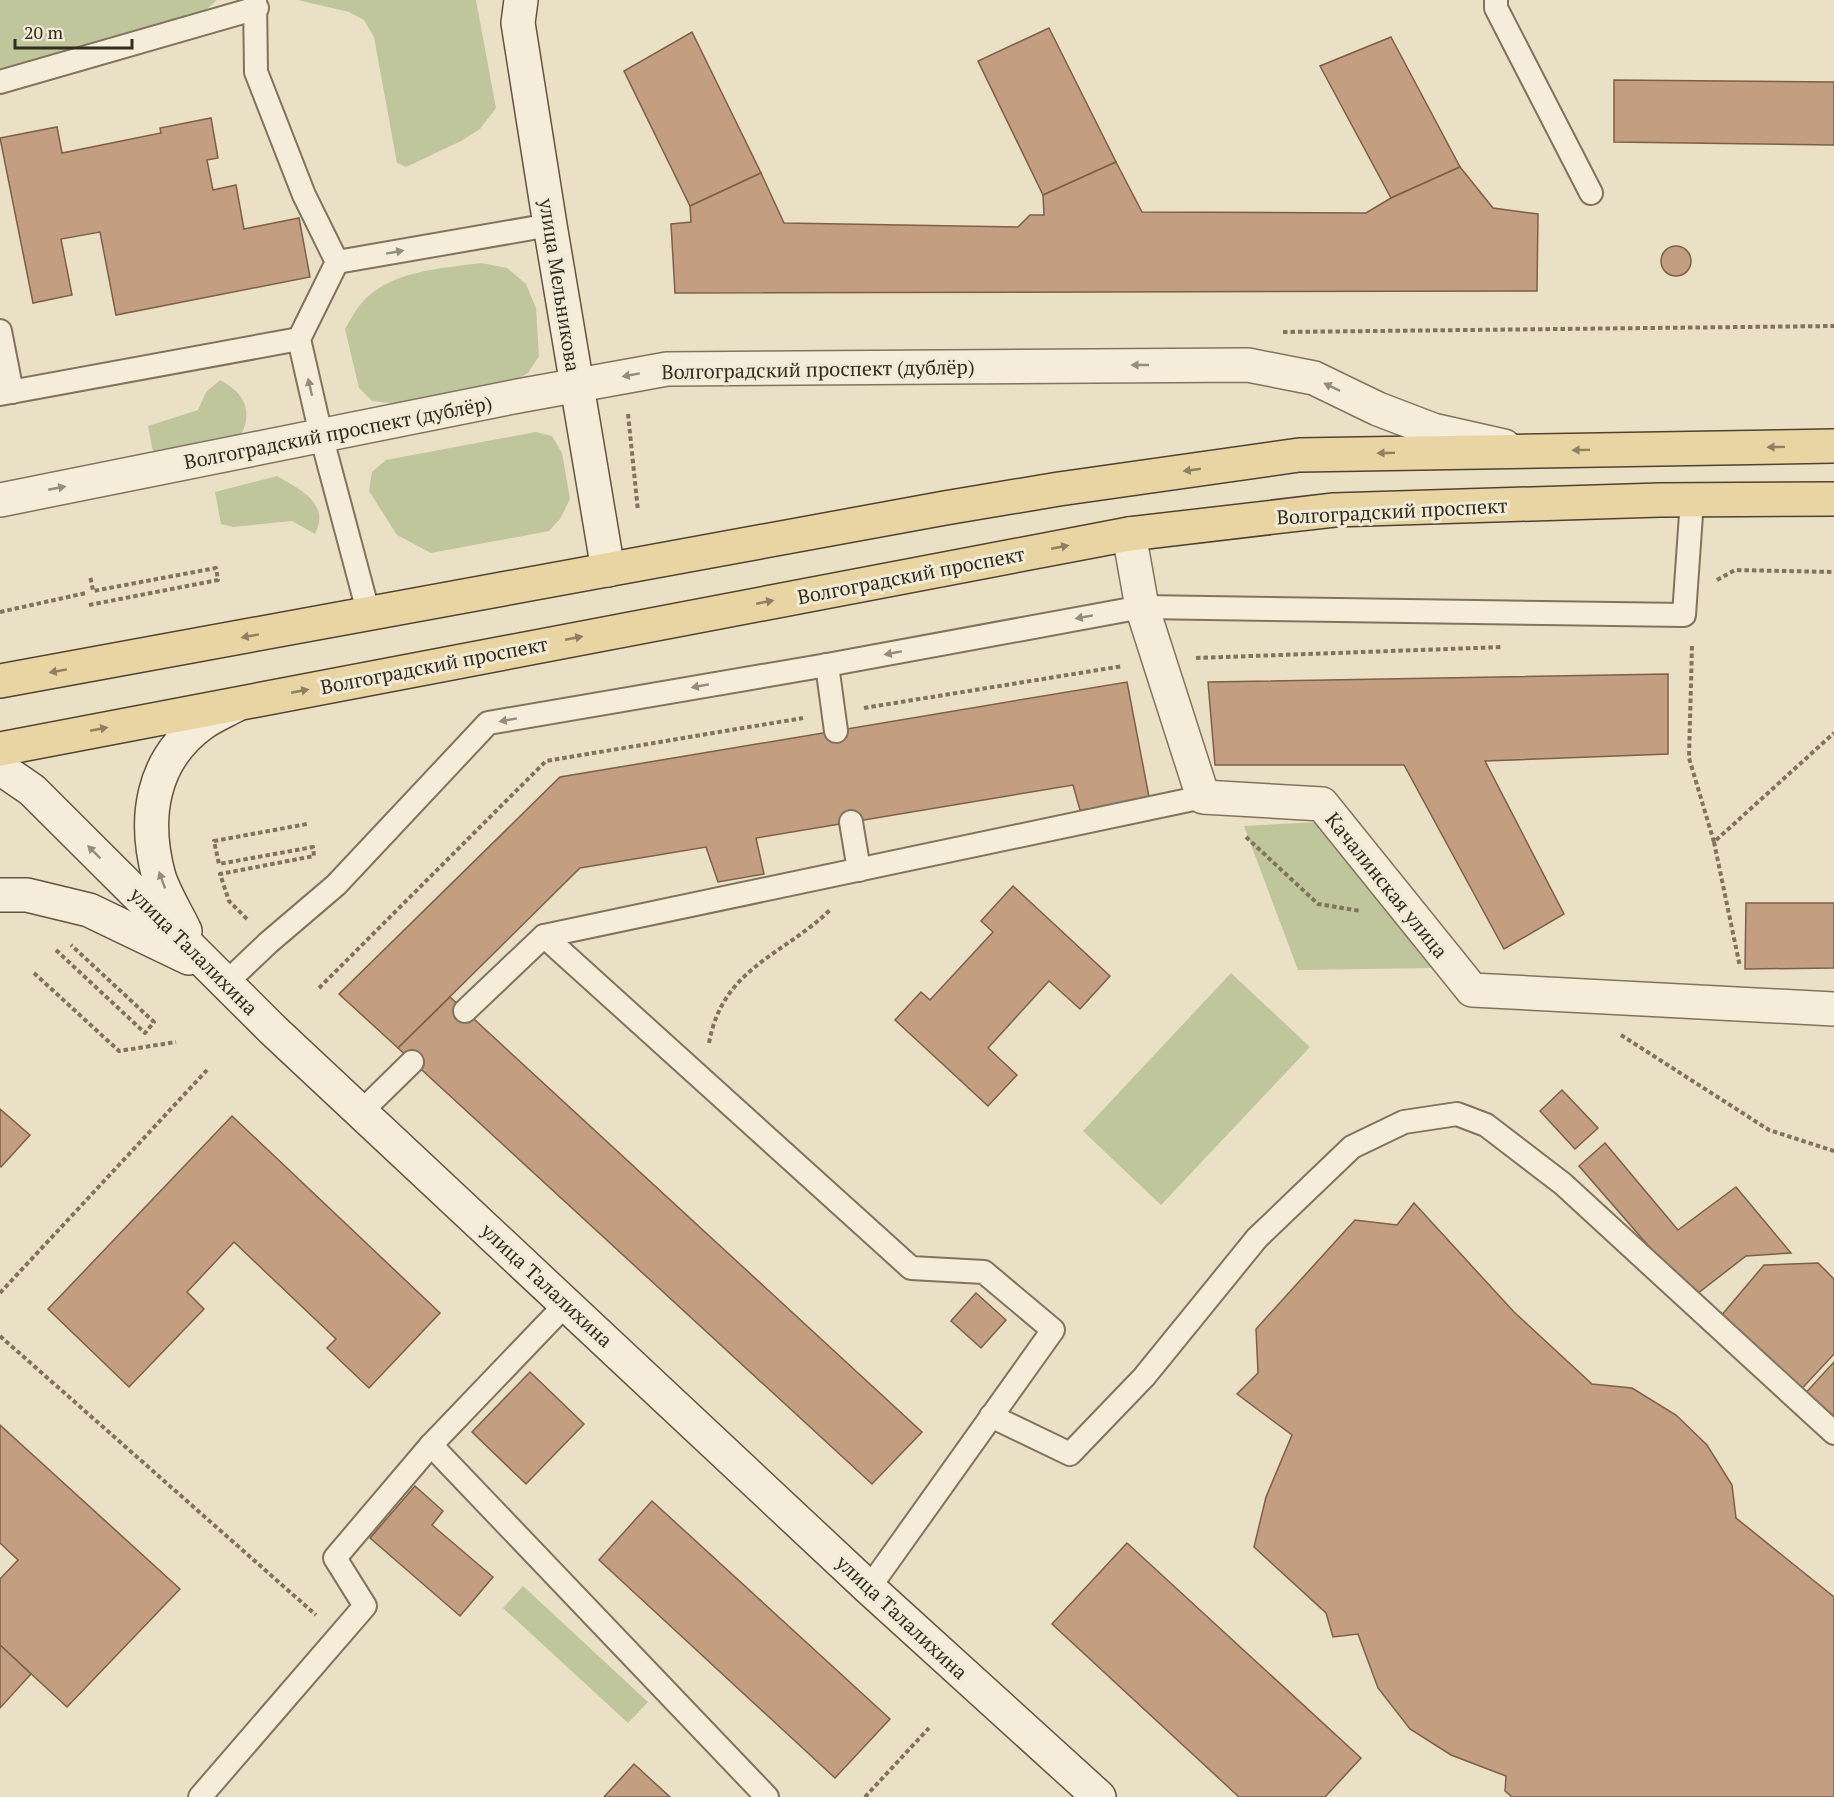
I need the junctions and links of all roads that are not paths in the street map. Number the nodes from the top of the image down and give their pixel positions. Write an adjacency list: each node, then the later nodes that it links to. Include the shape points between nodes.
1 (521, 0): 6 (street, улица Мельникова, via 518,23)
2 (1496, 0): 5 (lane, via 1496,8)
3 (256, 4): 4 (lane); 7 (lane, via 256,72 304,195)
4 (0, 82)
5 (1591, 193)
6 (550, 225): 7 (lane, one-way to 6); 10 (street, улица Мельникова)
7 (337, 262): 9 (lane)
8 (0, 331): 11 (lane)
9 (299, 339): 11 (lane); 12 (lane, one-way to 9)
10 (577, 385): 12 (street, Волгоградский проспект (дублёр)); 14 (street, Волгоградский проспект (дублёр), one-way to 10, via 1433,430 1314,378 1248,365 667,369); 19 (street, улица Мельникова)
11 (6, 393)
12 (321, 435): 16 (street, Волгоградский проспект (дублёр), one-way to 12); 21 (lane)
13 (1834, 446): 14 (main road, one-way to 14)
14 (1526, 450): 19 (main road, one-way to 19, via 1299,455 1059,489)
15 (1834, 499): 17 (main road, Волгоградский проспект)
16 (0, 500)
17 (1692, 500): 18 (main road, Волгоградский проспект, via 1334,510); 20 (lane, via 1684,615)
18 (1129, 534): 20 (street); 24 (main road, Волгоградский проспект, one-way to 18)
19 (608, 570): 21 (main road)
20 (1142, 607): 22 (lane, one-way to 22); 28 (street)
21 (369, 615): 23 (main road, one-way to 23)
22 (827, 665): 25 (lane); 33 (lane, one-way to 33, via 488,723 336,885 268,943)
23 (0, 681)
24 (242, 702): 26 (main road, Волгоградский проспект, one-way to 24); 33 (street, one-way to 24, via 160,879 151,838 152,803 162,772 177,748 203,723)
25 (835, 722)
26 (0, 748)
27 (0, 768): 33 (street, улица Талалихина, one-way to 27, via 32,790)
28 (1203, 797): 30 (lane); 34 (street, Качалинская улица, via 1322,804 1472,990)
29 (851, 822): 30 (lane)
30 (859, 870): 32 (lane)
31 (0, 895): 33 (street, via 27,895 89,910)
32 (544, 936): 35 (lane); 39 (lane, via 911,1268 984,1272 1053,1330)
33 (211, 968): 37 (street, улица Талалихина)
34 (1834, 1009)
35 (465, 1011)
36 (412, 1062): 37 (lane)
37 (361, 1113): 38 (street, улица Талалихина)
38 (567, 1303): 41 (lane); 42 (street, улица Талалихина)
39 (991, 1416): 40 (lane, via 1070,1454 1144,1377 1257,1238 1352,1147 1404,1122 1457,1114 1486,1125 1563,1184); 42 (lane)
40 (1834, 1433)
41 (430, 1445): 43 (lane, via 335,1558 365,1605); 44 (lane)
42 (869, 1588): 45 (street, улица Талалихина)
43 (200, 1797)
44 (767, 1797)
45 (1099, 1797)

